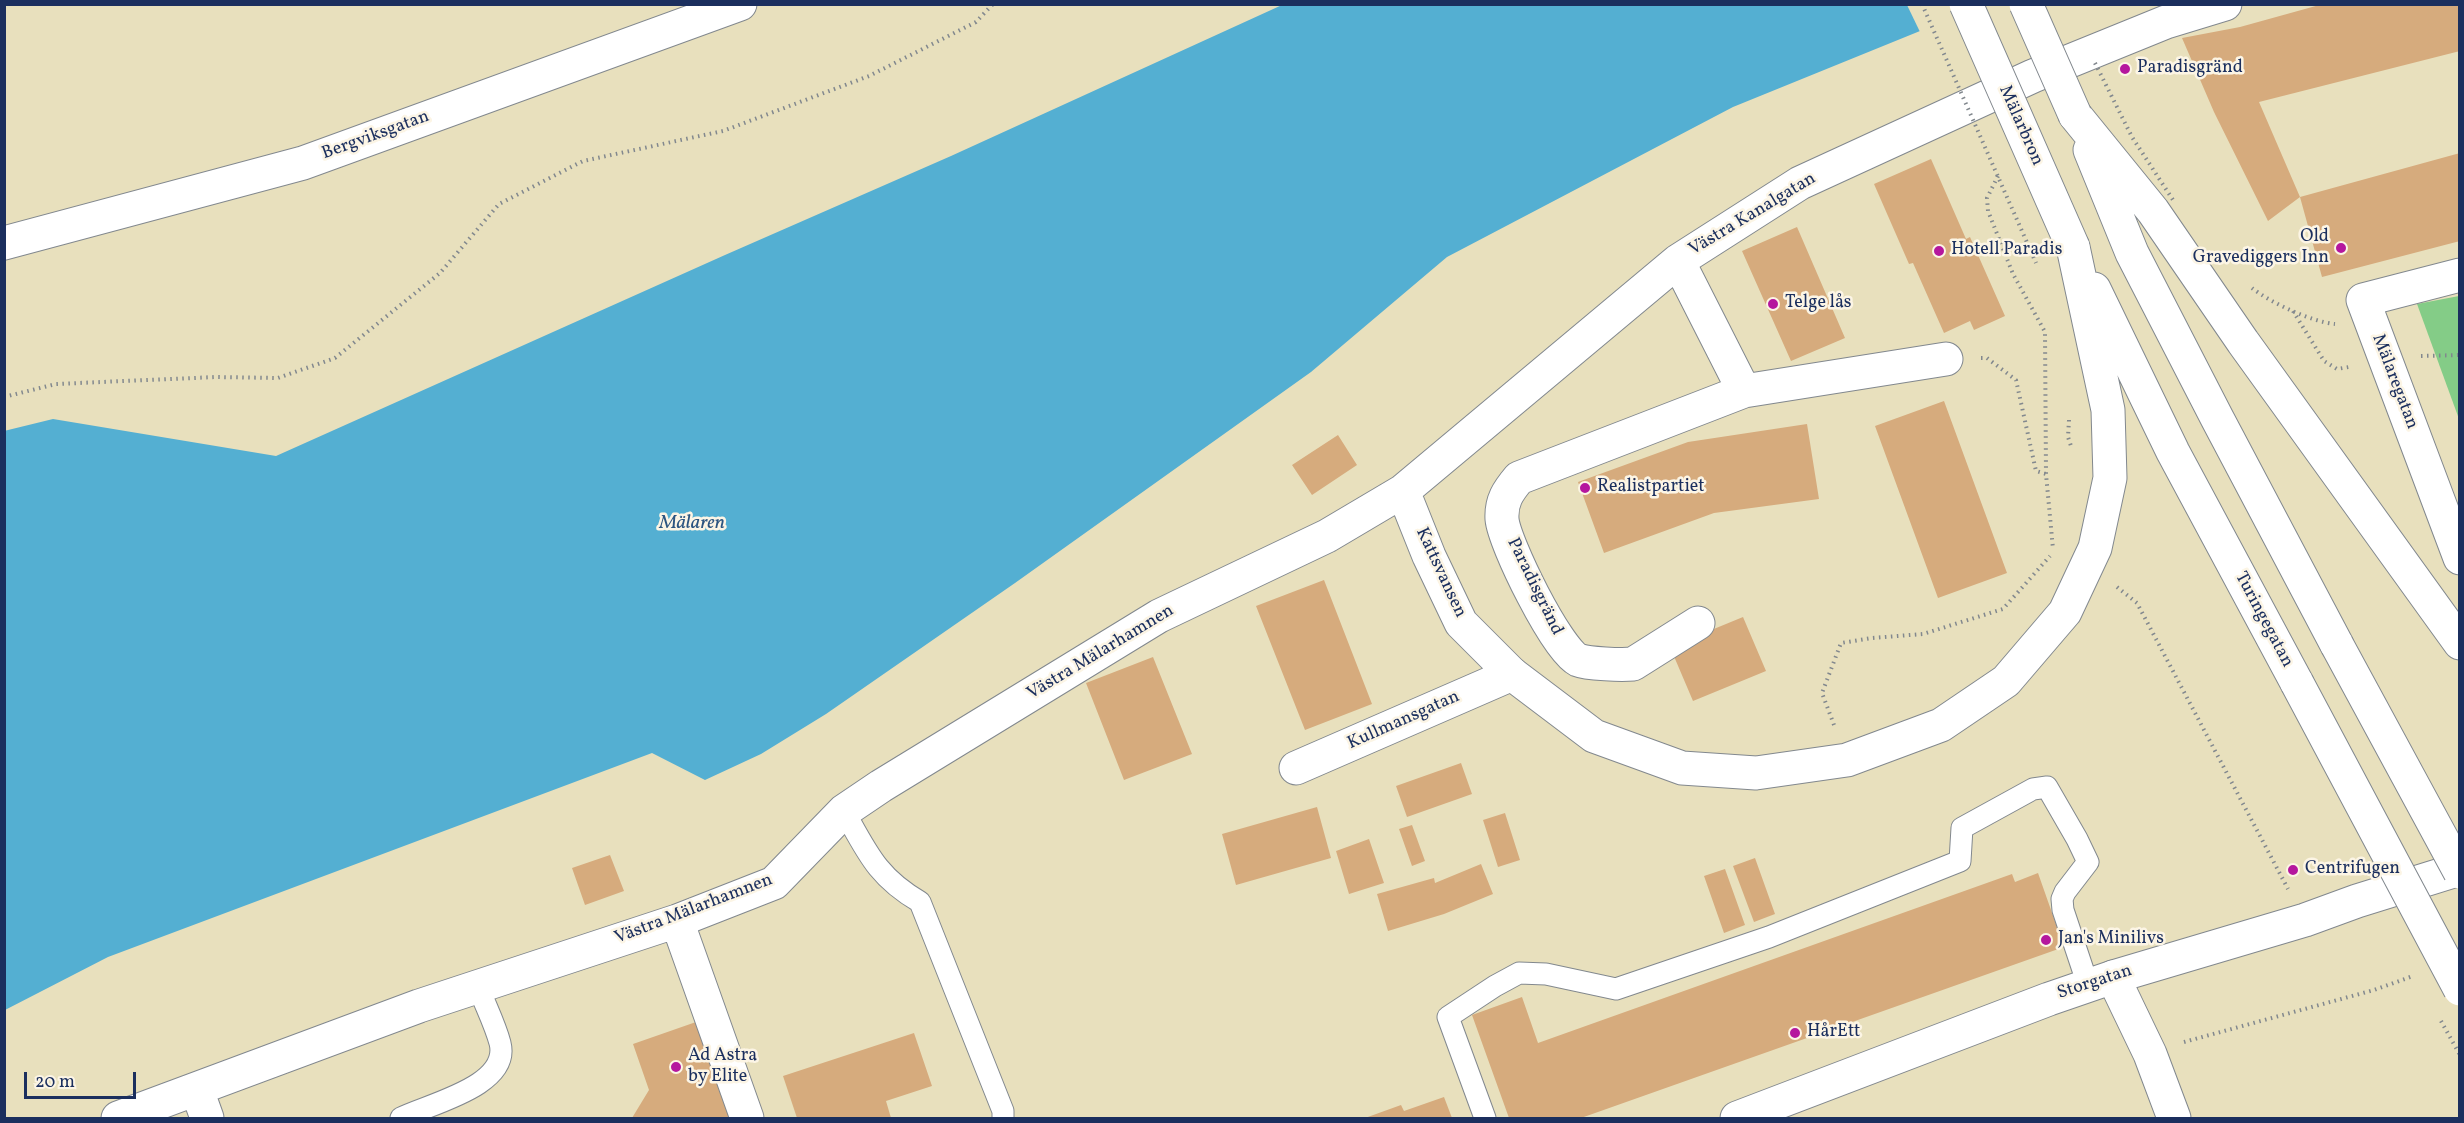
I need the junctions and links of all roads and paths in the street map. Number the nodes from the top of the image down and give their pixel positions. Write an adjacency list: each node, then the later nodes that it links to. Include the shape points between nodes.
1 (740, 4): 11 (street, Bergviksgatan, via 303,163)
2 (993, 4): 20 (path, via 976,22 869,76 723,131 584,161 499,204 440,273 335,358 278,378 56,384)
3 (1922, 4): 9 (path, bridge)
4 (1966, 4): 12 (street, Mälarbron, bridge)
5 (2026, 4): 8 (street, bridge)
6 (2225, 4): 13 (street, Västra Kanalgatan, via 2166,22 2033,76 1800,183)
7 (2094, 63): 10 (path, bridge)
8 (2075, 115): 10 (street); 31 (street, bridge, via 2132,253)
9 (1998, 176): 14 (path, bridge); 21 (path, via 1987,198 1988,211 2013,274 2045,332)
10 (2170, 209): 26 (street, via 2243,342)
11 (4, 243)
12 (2073, 247): 28 (street, Kattsvansen, via 2108,410 2110,478 2096,548 2066,612 2006,681 1941,725); 37 (street, Turingegatan, bridge, via 2173,452)
13 (1678, 261): 19 (street); 22 (street, Västra Kanalgatan)
14 (2036, 264)
15 (2460, 275): 17 (street, Mälaregatan, via 2363,300)
16 (2246, 283): 17 (path, via 2262,296 2322,323)
17 (2372, 324): 23 (street, Mälaregatan)
18 (1946, 359): 19 (street, Paradisgränd); 21 (path, via 1987,358 2016,380 2036,471)
19 (1744, 391): 25 (street, Paradisgränd, via 1519,478 1504,495 1502,520 1519,563 1557,638 1578,660 1633,664)
20 (4, 397)
21 (2046, 474): 28 (path, via 2053,551 2003,609 1923,634 1841,643 1822,693)
22 (1403, 491): 27 (street, Kattsvansen, via 1461,622); 30 (street, Västra Mälarhamnen, via 1327,536 1159,616)
23 (2460, 558)
24 (2114, 584): 32 (path, via 2137,603)
25 (1698, 623)
26 (2460, 643)
27 (1512, 674): 28 (street, Kattsvansen, via 1594,736 1682,768 1755,773); 29 (street, Kullmansgatan)
28 (1847, 760)
29 (1296, 768)
30 (844, 811): 33 (street, Västra Mälarhamnen, via 774,883); 43 (lane, via 874,865 898,889 920,902)
31 (2460, 870): 32 (street, Storgatan)
32 (2305, 920): 35 (street, Storgatan)
33 (677, 921): 36 (street, Västra Mälarhamnen); 42 (street)
34 (2416, 975): 38 (path)
35 (2101, 981): 38 (street); 44 (lane, via 2063,910 2062,900 2088,862 2047,787 2033,789 1962,828 1960,861 1769,937 1616,989 1546,974 1519,973 1495,986 1448,1017); 45 (street, Storgatan)
36 (478, 986): 39 (street, Västra Mälarhamnen, via 419,1006); 41 (lane, via 500,1044 497,1065 478,1086)
37 (2460, 989)
38 (2150, 1054): 46 (street)
39 (202, 1104): 40 (street, Västra Mälarhamnen)
40 (118, 1119)
41 (401, 1119)
42 (747, 1119)
43 (1003, 1119)
44 (1485, 1119)
45 (1737, 1119)
46 (2174, 1119)

